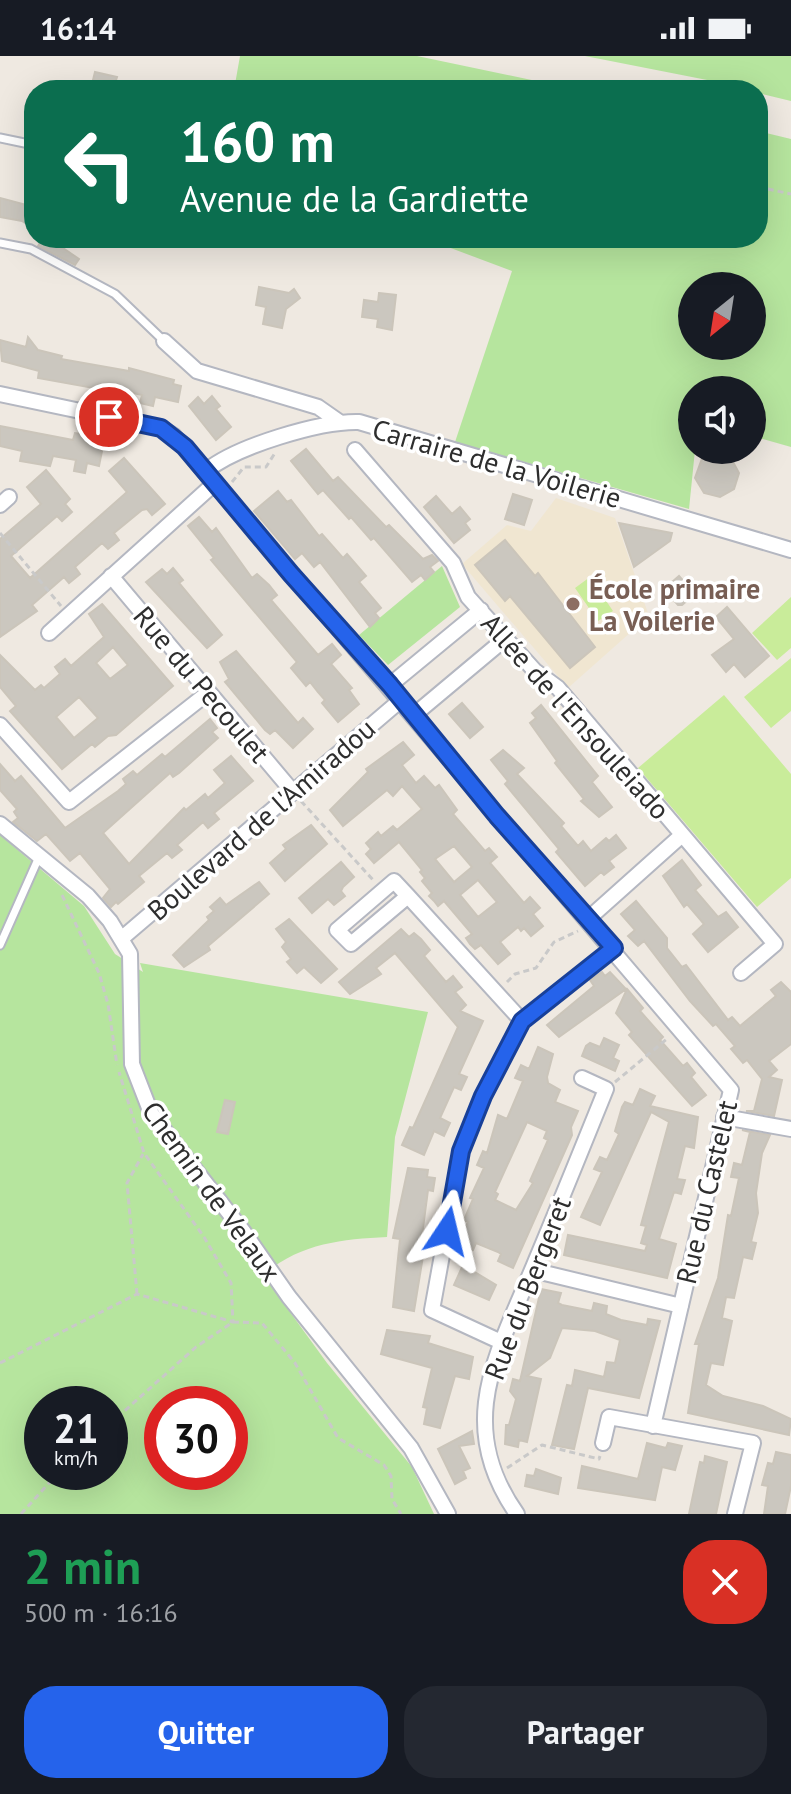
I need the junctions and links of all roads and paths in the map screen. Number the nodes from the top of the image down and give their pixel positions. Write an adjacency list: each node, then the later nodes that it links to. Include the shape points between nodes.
1 (0, 138): 2 (lane)
2 (24, 143)
3 (768, 189): 4 (path)
4 (791, 194)
5 (0, 243): 6 (lane)
6 (24, 248)
7 (26, 248): 8 (lane, via 115,294)
8 (164, 341): 10 (street, via 197,371 318,407)
9 (0, 394): 14 (street, Rue du Castelet, via 161,428)
10 (338, 421): 13 (street, Carraire de la Voilerie); 17 (street, Carraire de la Voilerie, via 359,422)
11 (277, 450): 14 (path, via 266,467 244,467)
12 (355, 450): 19 (street, Allée de l'Ensouleiado, via 453,563 462,587)
13 (222, 461): 14 (street, Carraire de la Voilerie); 14 (path)
14 (217, 478): 15 (street, Rue du Castelet); 15 (path, via 237,489); 18 (street, Carraire de la Voilerie)
15 (227, 497): 23 (street, Rue du Castelet)
16 (0, 533): 20 (path)
17 (791, 550)
18 (111, 576): 20 (street, Carraire de la Voilerie); 24 (street, Rue du Pecoulet)
19 (481, 610): 22 (street, Allée de l'Ensouleiado); 23 (street, Boulevard de l'Amiradou)
20 (68, 615): 21 (street, Carraire de la Voilerie)
21 (49, 633)
22 (506, 638): 26 (street, Boulevard de l'Amiradou); 30 (street, Allée de l'Ensouleiado, via 568,701)
23 (390, 685): 25 (street, Rue du Castelet)
24 (209, 692): 27 (street, via 69,802); 28 (street, Rue du Pecoulet)
25 (402, 699): 26 (street, Rue du Castelet); 28 (street, Boulevard de l'Amiradou)
26 (414, 715): 34 (street, Rue du Castelet)
27 (0, 725)
28 (293, 792): 32 (path); 35 (street, Boulevard de l'Amiradou)
29 (0, 824): 31 (street, Chemin de Velaux)
30 (682, 835): 34 (street); 38 (street, Allée de l'Ensouleiado, via 775,944)
31 (40, 855): 35 (street, Chemin de Velaux, via 88,896); 36 (lane)
32 (383, 891): 33 (street, via 394,881); 33 (street, via 337,930 351,944)
33 (408, 896): 39 (street)
34 (591, 922): 37 (street, Rue du Castelet); 39 (path, via 554,942 536,968 515,974)
35 (121, 939): 60 (street, Chemin de Velaux, via 130,954 133,977 132,1064 151,1113 411,1448)
36 (0, 945)
37 (614, 948): 40 (street); 41 (street, Rue du Castelet)
38 (741, 973)
39 (499, 996): 40 (street)
40 (522, 1021): 51 (street, via 461,1151 432,1310)
41 (680, 1028): 43 (path); 44 (street, Rue du Castelet, via 731,1090)
42 (582, 1078): 43 (street)
43 (606, 1089): 47 (street, Rue du Bergeret)
44 (724, 1117): 45 (street); 49 (street, Rue du Castelet)
45 (791, 1129)
46 (144, 1153): 48 (path, via 127,1183)
47 (532, 1270): 49 (street); 51 (street, Rue du Bergeret)
48 (137, 1294): 50 (path); 52 (path)
49 (681, 1306): 54 (street, Rue du Castelet)
50 (233, 1322): 53 (path, via 196,1347); 59 (path, via 262,1323 295,1363 338,1438 384,1465)
51 (499, 1341): 56 (street, Rue du Bergeret, via 487,1387 486,1439)
52 (0, 1363)
53 (128, 1408)
54 (653, 1426): 55 (street, via 609,1417); 62 (street, via 753,1443)
55 (603, 1443): 56 (path, via 599,1459 542,1445)
56 (497, 1475): 61 (street, Rue du Bergeret)
57 (43, 1490): 58 (path)
58 (21, 1514)
59 (401, 1514)
60 (448, 1514)
61 (517, 1514)
62 (735, 1514)

